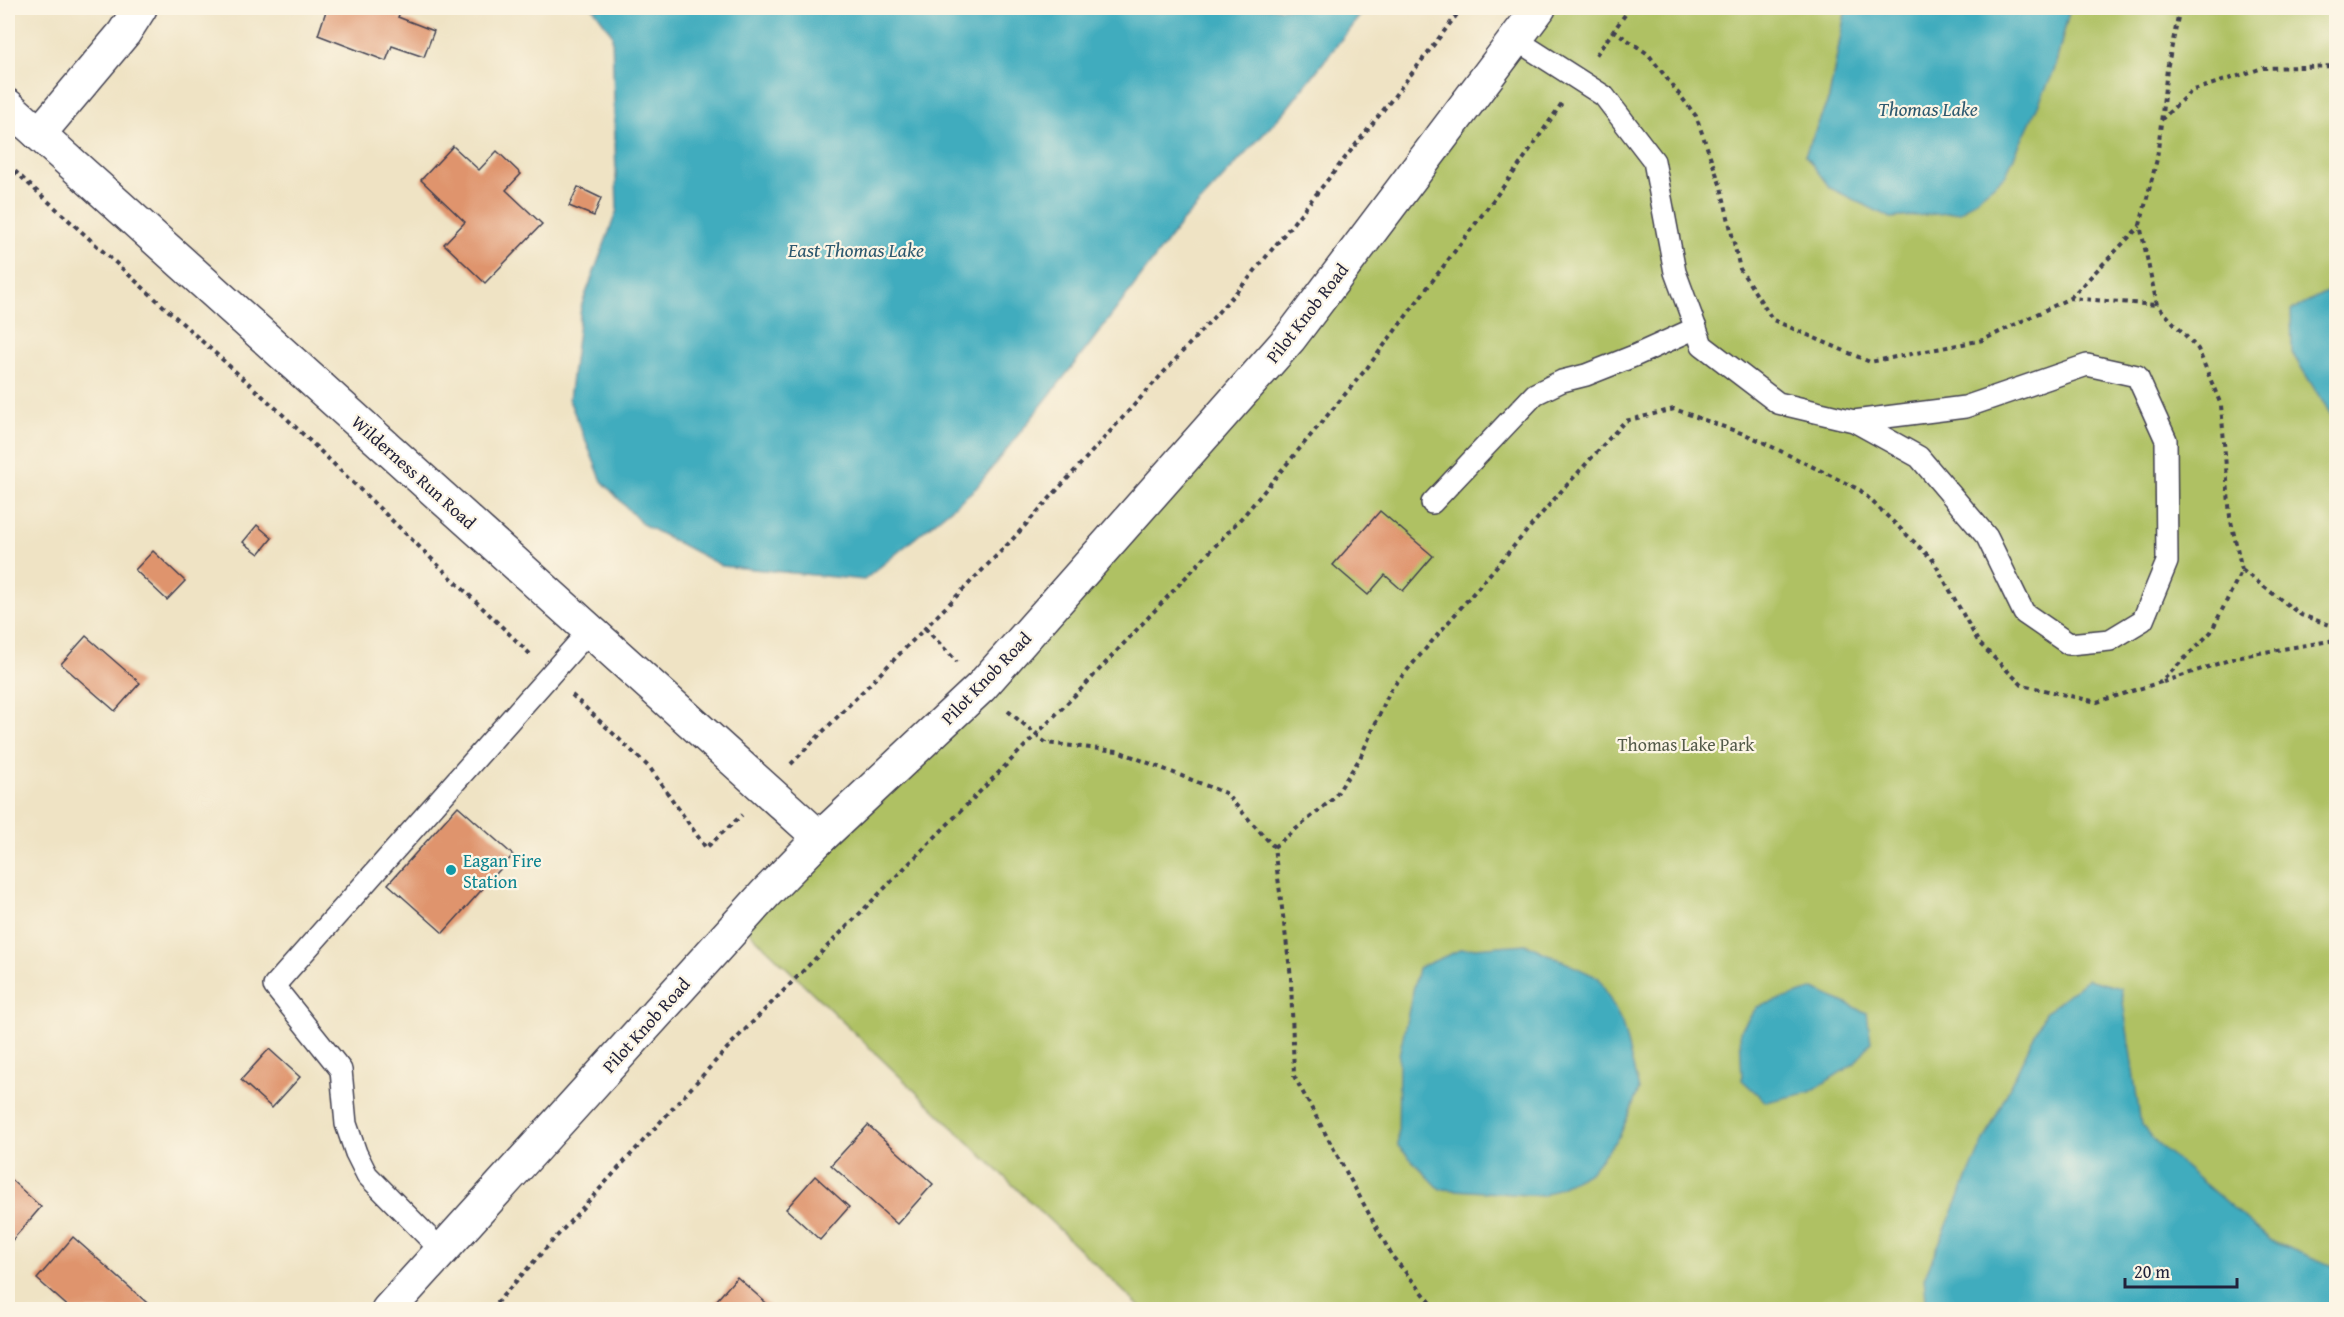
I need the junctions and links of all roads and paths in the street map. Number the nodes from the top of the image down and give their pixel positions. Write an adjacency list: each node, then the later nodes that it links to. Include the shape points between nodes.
1 (140, 8): 12 (main road, via 124,33)
2 (1462, 8): 27 (path, via 1250,277 1011,541)
3 (1539, 8): 7 (main road, Pilot Knob Road)
4 (1630, 8): 6 (path)
5 (2180, 8): 11 (path)
6 (1613, 30): 9 (path); 15 (path, via 1648,54 1696,116 1721,187 1740,269 1773,320 1870,362 1983,340)
7 (1515, 39): 9 (lane); 28 (main road, Pilot Knob Road, via 1290,338 981,687)
8 (2337, 66): 11 (path, via 2263,68 2191,91)
9 (1579, 80): 17 (lane, via 1604,96 1654,161 1676,272); 26 (path, via 1367,368 1245,514)
10 (8, 106): 12 (main road, Wilderness Run Road)
11 (2161, 120): 14 (path, via 2157,159)
12 (39, 134): 22 (main road, Wilderness Run Road)
13 (8, 165): 24 (path, via 280,412)
14 (2140, 225): 15 (path); 16 (path)
15 (2070, 298): 16 (path)
16 (2157, 304): 20 (path, via 2198,349 2221,405 2230,517)
17 (1696, 328): 18 (lane, via 1702,345 1778,403); 19 (lane, via 1535,394)
18 (1854, 421): 18 (lane, via 1919,457 1988,537 2024,613 2060,638 2069,644 2110,640 2143,620 2167,562 2166,440 2137,376 2087,365 1965,407)
19 (1432, 503)
20 (2242, 570): 21 (path, via 2301,615); 25 (path, via 2211,632)
21 (2337, 627)
22 (590, 631): 24 (lane); 27 (main road, Wilderness Run Road)
23 (2337, 640): 25 (path, via 2241,656)
24 (551, 674): 27 (path, via 650,768 706,848); 30 (lane, via 274,986 341,1070 346,1124 367,1175)
25 (2161, 682): 29 (path, via 2097,702 2022,685 1979,643 1933,560 1860,490 1752,437 1674,409 1626,421 1564,488 1391,689 1360,758 1334,798)
26 (1035, 736): 29 (path, via 1046,743 1118,752 1225,793); 32 (path, via 731,1044)
27 (768, 791): 28 (main road, Wilderness Run Road)
28 (820, 838): 30 (main road, Pilot Knob Road)
29 (1274, 847): 33 (path, via 1292,977 1294,1076 1392,1256)
30 (442, 1251): 31 (main road, Pilot Knob Road)
31 (388, 1310)
32 (490, 1310)
33 (1437, 1310)

